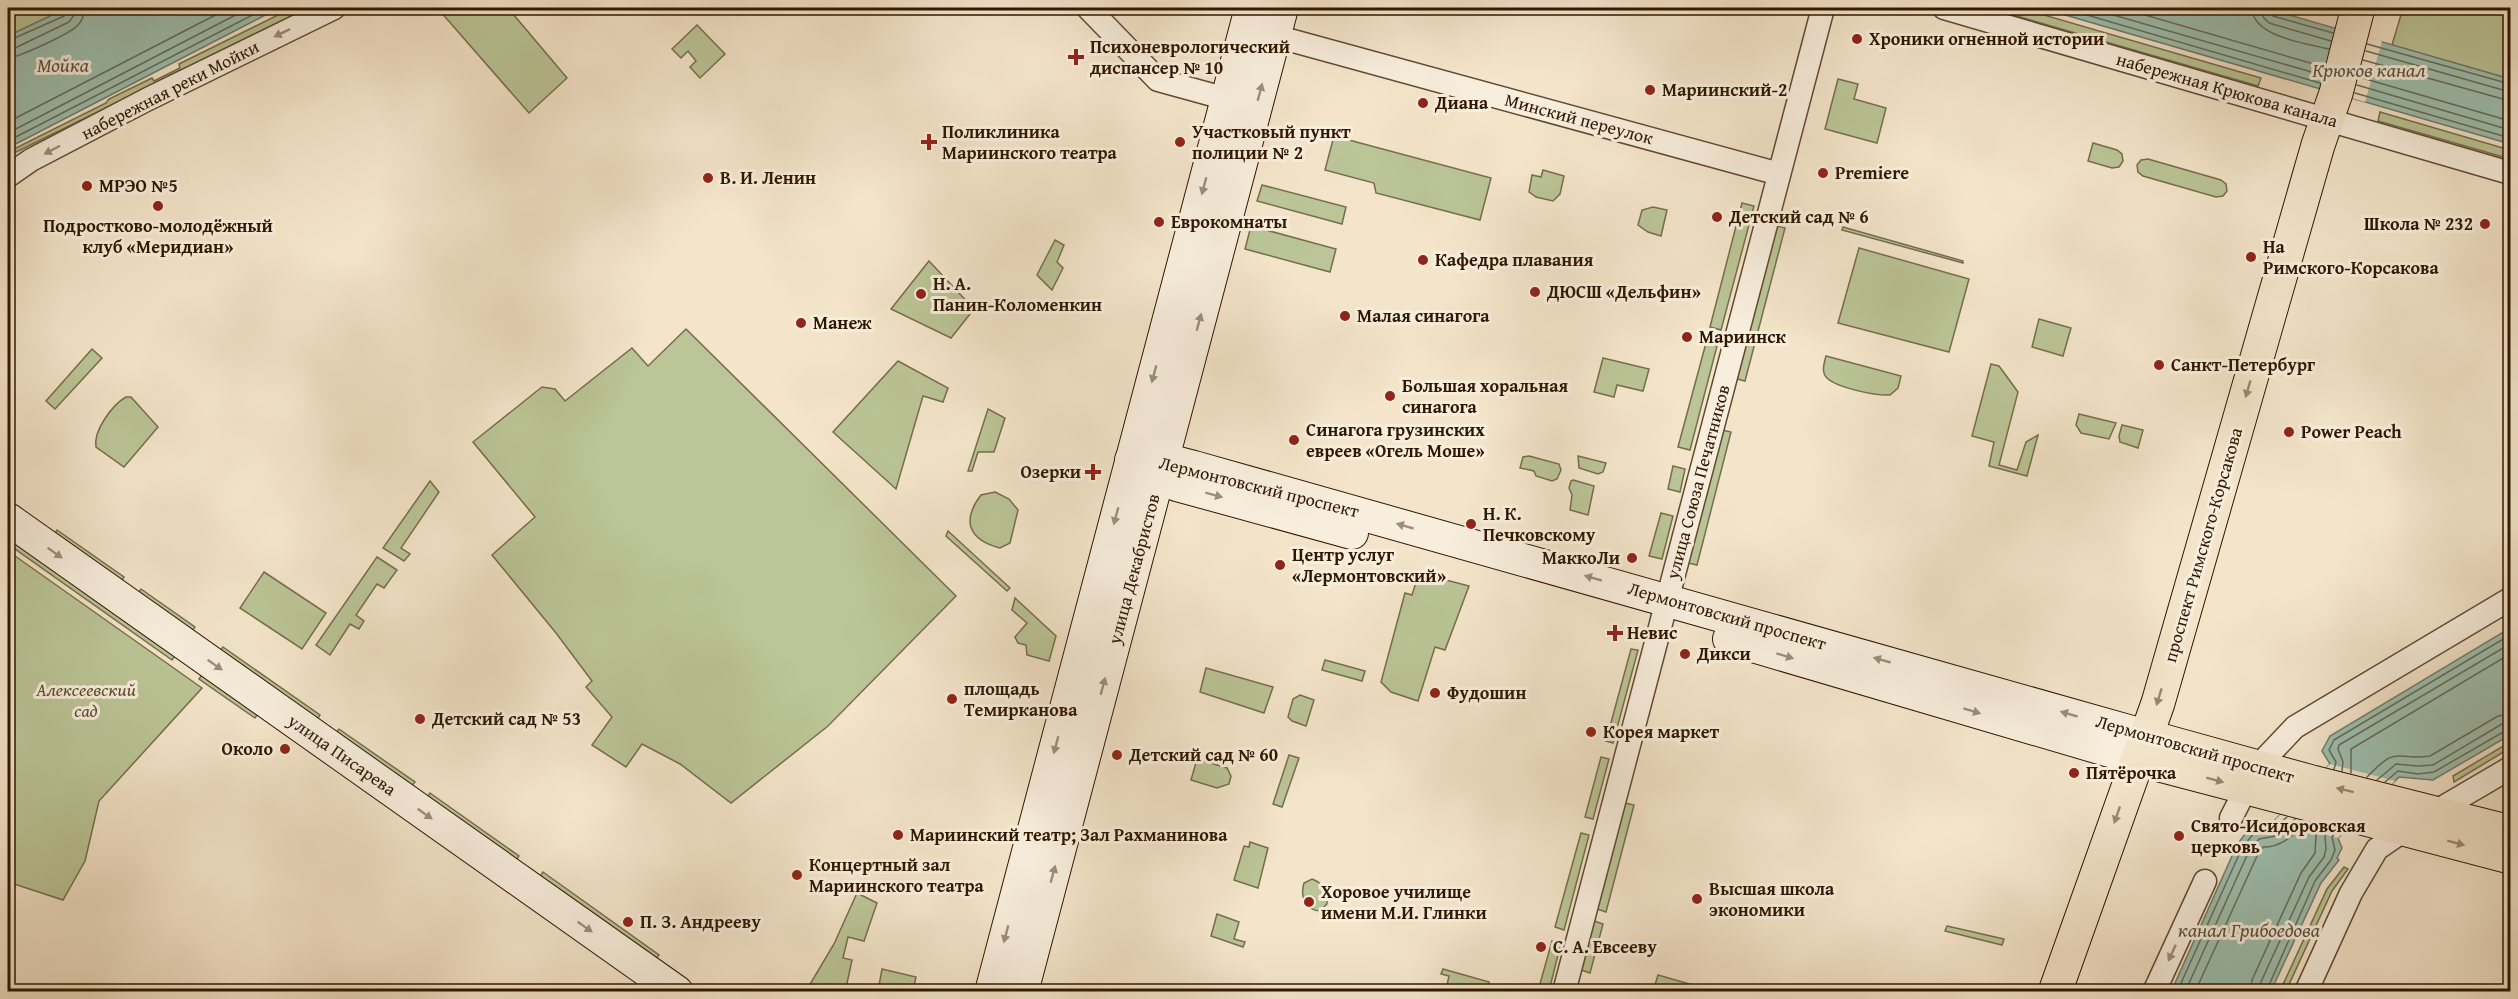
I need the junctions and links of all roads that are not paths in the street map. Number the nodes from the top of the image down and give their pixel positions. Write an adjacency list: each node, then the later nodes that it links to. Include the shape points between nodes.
1 (334, 8): 12 (street, набережная реки Мойки, one-way to 12, via 146,100)
2 (1088, 8): 8 (street, via 1158,80)
3 (1251, 8): 8 (main road, улица Декабристов)
4 (1823, 8): 11 (street, улица Союза Печатников)
5 (1944, 8): 9 (street, набережная Крюкова канала)
6 (2364, 21): 9 (main road, проспект Римского-Корсакова)
7 (1279, 22): 11 (street, Минский переулок); 14 (main road, улица Декабристов, one-way to 7)
8 (1227, 99): 13 (main road, улица Декабристов, one-way to 13)
9 (2340, 109): 10 (street, набережная Крюкова канала); 18 (main road, проспект Римского-Корсакова)
10 (2511, 173)
11 (1779, 174): 17 (street, улица Союза Печатников)
12 (8, 176)
13 (1131, 460): 14 (main road, Лермонтовский проспект); 29 (main road, улица Декабристов, one-way to 29)
14 (1160, 468): 17 (main road, Лермонтовский проспект, via 1177,485); 30 (main road, улица Декабристов, one-way to 14)
15 (8, 519): 28 (main road, улица Писарева, one-way to 28)
16 (2511, 599): 20 (street, via 2295,727)
17 (1664, 609): 18 (main road, Лермонтовский проспект); 31 (street, улица Союза Печатников)
18 (2152, 751): 20 (main road, Лермонтовский проспект); 32 (main road, проспект Римского-Корсакова, one-way to 32); 33 (main road, проспект Римского-Корсакова)
19 (2511, 768): 22 (street)
20 (2252, 778): 21 (main road, Лермонтовский проспект); 23 (street)
21 (2368, 808): 22 (main road); 24 (main road)
22 (2435, 812): 24 (street); 25 (main road)
23 (2231, 818)
24 (2406, 829): 26 (main road, one-way to 26); 35 (street, via 2374,855 2350,894)
25 (2511, 832)
26 (2511, 857)
27 (2205, 881): 34 (street, one-way to 34)
28 (677, 992)
29 (991, 992)
30 (1022, 992)
31 (1564, 992)
32 (2055, 992)
33 (2077, 992)
34 (2154, 992)
35 (2306, 992)

